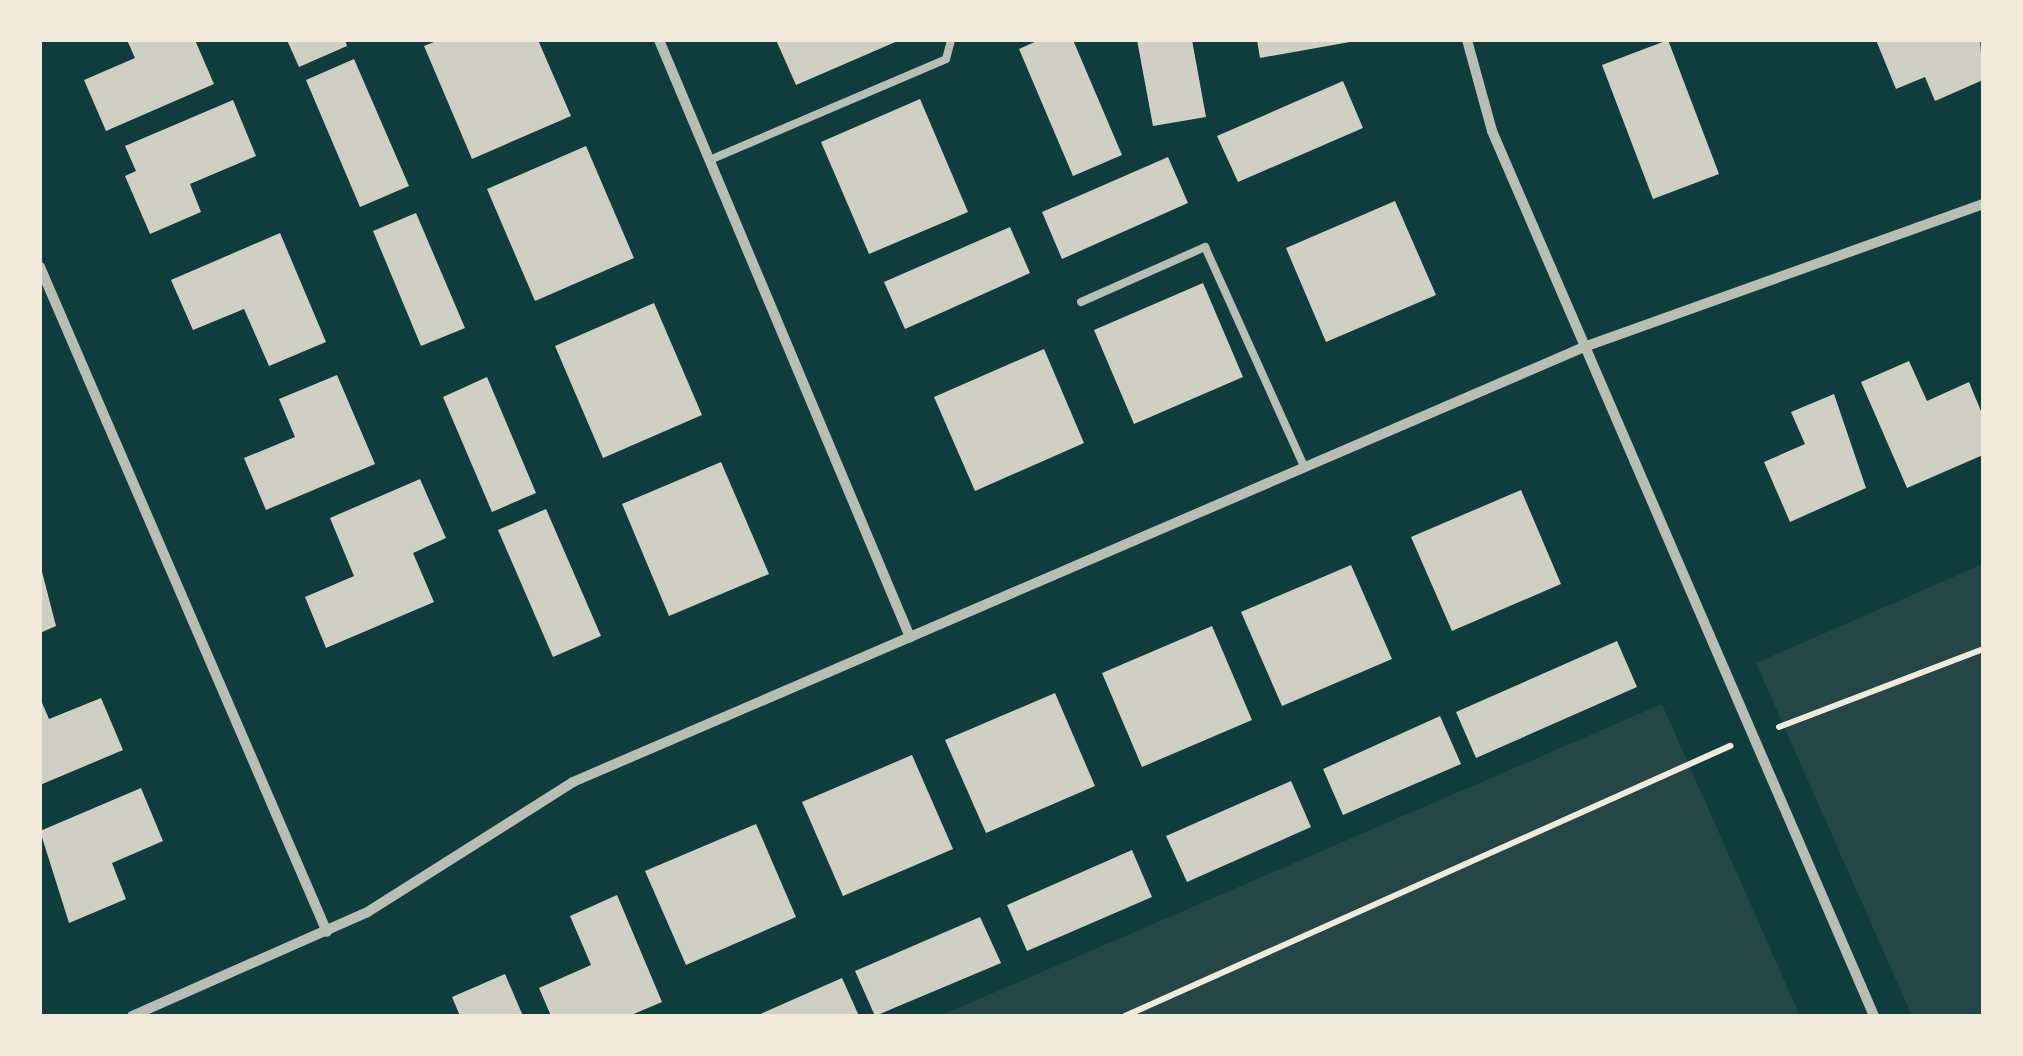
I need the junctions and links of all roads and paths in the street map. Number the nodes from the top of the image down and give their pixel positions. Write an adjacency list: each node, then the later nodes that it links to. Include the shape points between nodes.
1 (659, 40): 4 (street)
2 (951, 40): 4 (lane, via 946,59)
3 (1467, 40): 8 (street, via 1492,131)
4 (712, 160): 10 (street)
5 (1983, 204): 8 (street)
6 (40, 267): 13 (street)
7 (1081, 302): 9 (lane, via 1204,247)
8 (1584, 347): 9 (street); 12 (street)
9 (1304, 464): 10 (street)
10 (910, 637): 13 (street, via 573,782)
11 (1983, 649): 12 (path)
12 (1756, 736): 15 (path, via 1374,898); 16 (street)
13 (327, 932): 14 (street)
14 (132, 1016)
15 (1125, 1016)
16 (1874, 1016)

